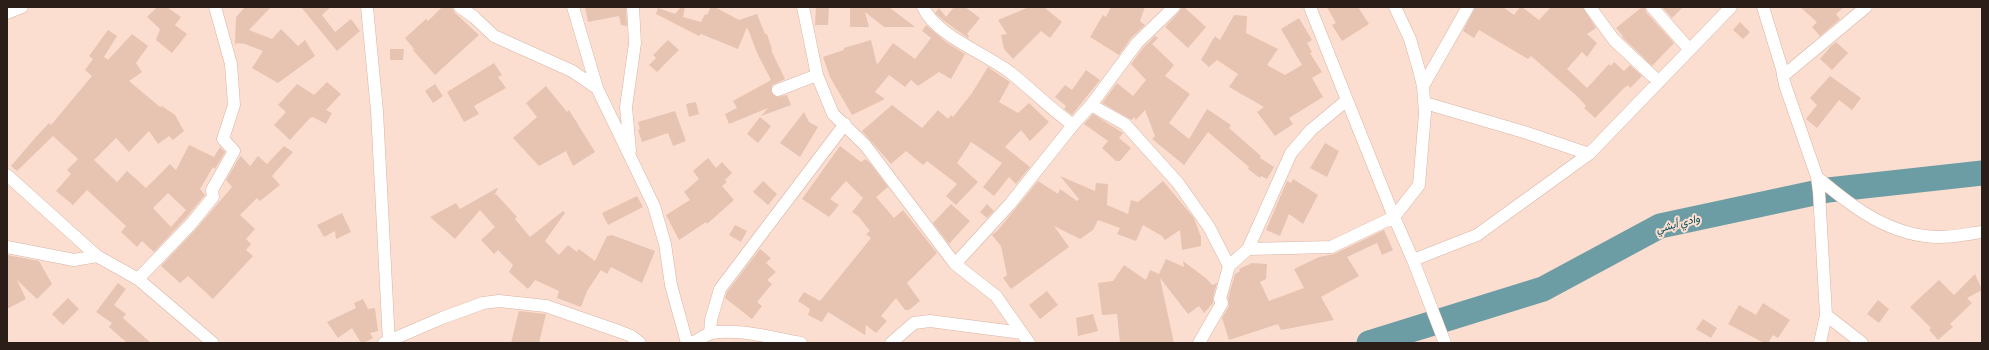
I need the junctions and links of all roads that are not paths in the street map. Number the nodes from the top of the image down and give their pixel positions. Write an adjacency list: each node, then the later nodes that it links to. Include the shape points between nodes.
1 (22, 7): 18 (street)
2 (215, 7): 43 (street, via 231,64 234,105 223,139 234,151 212,190 213,197)
3 (367, 7): 47 (street, via 376,111)
4 (460, 7): 24 (street, via 494,36 572,72)
5 (573, 7): 24 (street)
6 (633, 7): 32 (street, via 635,43 626,107)
7 (803, 7): 20 (street)
8 (923, 7): 30 (street, via 938,25 1011,72 1051,109)
9 (1174, 7): 28 (street, via 1137,43)
10 (1310, 7): 26 (street)
11 (1395, 7): 23 (street, via 1410,39)
12 (1468, 7): 23 (street)
13 (1590, 7): 22 (street, via 1614,40)
14 (1652, 7): 19 (street)
15 (1731, 7): 19 (street)
16 (1763, 7): 21 (street)
17 (1866, 7): 21 (street)
18 (7, 13)
19 (1689, 49): 22 (street)
20 (817, 75): 25 (street); 29 (street, via 832,114)
21 (1783, 76): 34 (street)
22 (1659, 82): 31 (street)
23 (1423, 86): 27 (street)
24 (597, 88): 32 (street)
25 (778, 90)
26 (1347, 100): 35 (street); 38 (street, via 1311,130 1291,153)
27 (1425, 103): 31 (street); 35 (street, via 1419,185)
28 (1091, 105): 30 (street); 42 (street, via 1125,124 1178,183 1209,227)
29 (845, 124): 41 (street, via 865,145); 46 (street, via 720,289 710,320)
30 (1073, 125): 41 (street, via 1010,204)
31 (1589, 154): 40 (street, via 1477,235)
32 (631, 161): 50 (street, via 654,206)
33 (7, 175): 39 (street)
34 (1816, 177): 36 (street, via 1850,206 1901,232 1940,237); 44 (street)
35 (1394, 217): 38 (street, via 1331,247); 40 (street)
36 (1982, 232)
37 (7, 247): 39 (street, via 74,260)
38 (1248, 249): 42 (street)
39 (97, 256): 43 (street)
40 (1413, 260): 56 (street)
41 (955, 264): 45 (street, via 996,296)
42 (1229, 266): 55 (street, via 1220,299 1222,304)
43 (138, 280): 48 (street)
44 (1826, 315): 57 (street); 58 (street)
45 (1022, 333): 53 (street, via 930,321 914,324); 54 (street)
46 (710, 334): 51 (street); 52 (street, via 729,332)
47 (387, 342): 49 (street, via 483,303 499,301 546,306 621,332)
48 (213, 343)
49 (640, 343)
50 (687, 343)
51 (692, 343)
52 (801, 343)
53 (891, 343)
54 (1029, 343)
55 (1199, 343)
56 (1445, 343)
57 (1820, 343)
58 (1862, 343)

